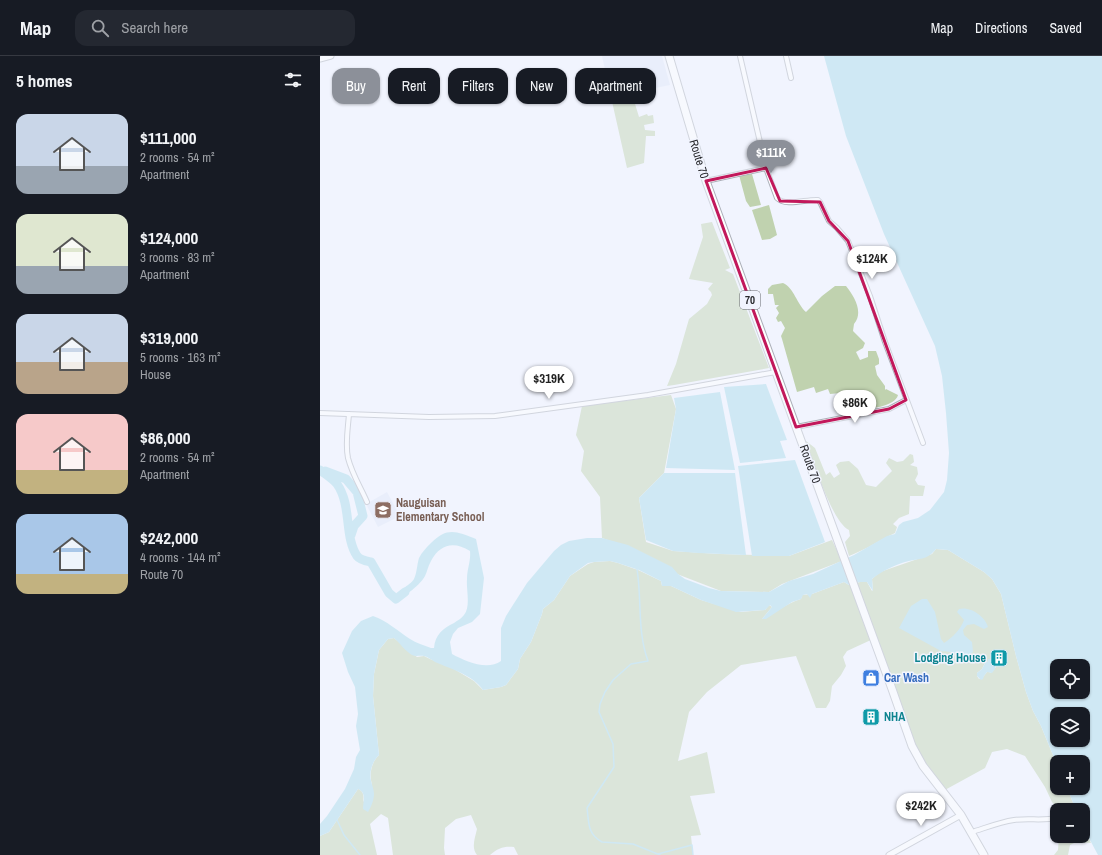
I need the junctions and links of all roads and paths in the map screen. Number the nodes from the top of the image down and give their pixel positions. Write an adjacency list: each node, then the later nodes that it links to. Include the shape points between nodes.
1 (331, 56): 5 (street)
2 (669, 56): 8 (highway, Route 70 / 70)
3 (740, 56): 7 (street)
4 (786, 56): 6 (street)
5 (320, 59)
6 (792, 78)
7 (766, 168): 8 (street); 10 (street, via 780,201 818,200 829,221 848,241)
8 (706, 181): 9 (highway, Route 70 / 70)
9 (777, 372): 12 (street, via 648,395 494,416); 13 (highway, Route 70 / 70)
10 (906, 400): 13 (street, via 889,409); 14 (street)
11 (320, 413): 12 (street)
12 (349, 414): 15 (street, via 348,457)
13 (796, 426): 16 (highway, Route 70 / 70, via 912,746 922,766)
14 (923, 443)
15 (367, 502)
16 (961, 815): 18 (highway, Route 70 / 70); 19 (street)
17 (1050, 819): 18 (street, via 1012,820)
18 (972, 832): 20 (highway, Route 70 / 70)
19 (889, 855)
20 (984, 855)

